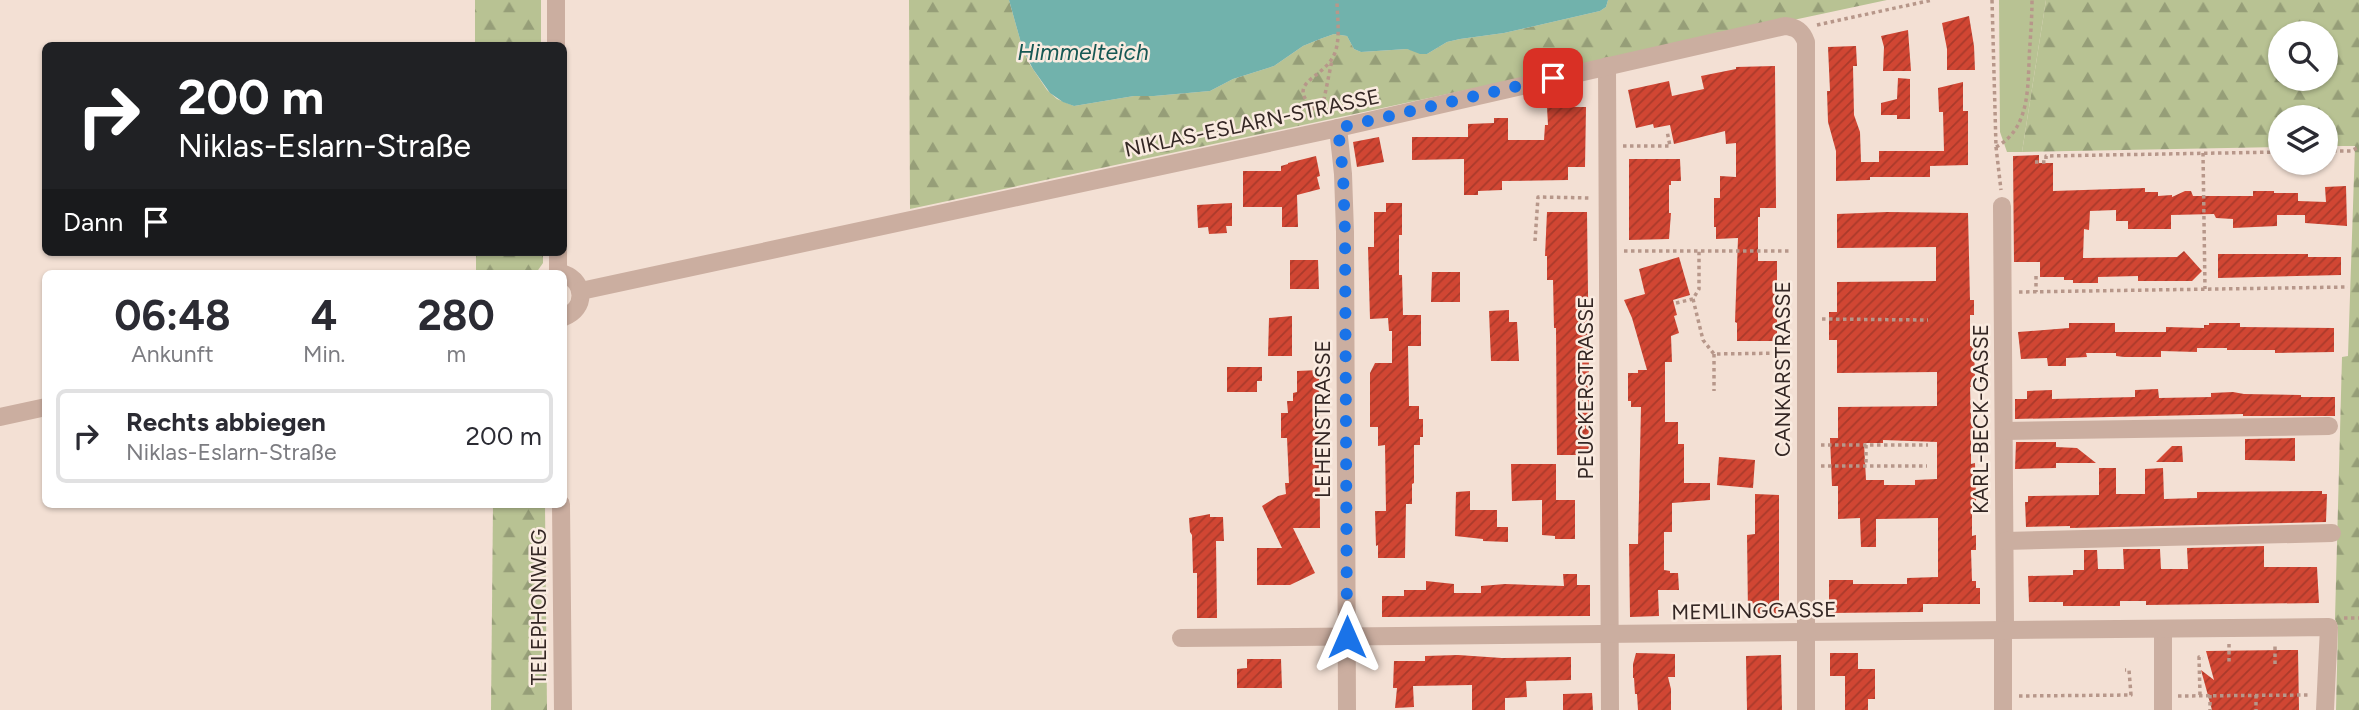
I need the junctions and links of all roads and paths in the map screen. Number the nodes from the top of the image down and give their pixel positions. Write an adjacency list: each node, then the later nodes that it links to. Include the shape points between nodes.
1 (556, 0): 7 (street)
2 (1337, 0): 8 (path)
3 (1931, 0): 6 (path)
4 (1992, 0): 14 (path)
5 (2032, 0): 14 (path, via 2027,98 2020,123 2009,140)
6 (1799, 30): 9 (street, NIKLAS-ESLARN-STRASSE, via 1785,26); 23 (street, CANKARSTRASSE, via 1805,41)
7 (556, 42)
8 (1333, 58): 10 (path); 10 (path, via 1303,90 1307,104)
9 (1607, 66): 11 (street, NIKLAS-ESLARN-STRASSE); 13 (street, PEUCKERSTRASSE)
10 (1321, 114): 11 (path)
11 (1338, 128): 30 (street, NIKLAS-ESLARN-STRASSE); 58 (street, LEHENSTRASSE, via 1345,232)
12 (1667, 131): 13 (path, via 1670,146)
13 (1607, 146): 20 (street, PEUCKERSTRASSE)
14 (1996, 147): 21 (path)
15 (2359, 147): 16 (path)
16 (2338, 151)
17 (2268, 152): 18 (path)
18 (2203, 153): 19 (path, via 2046,156 2046,162); 29 (path)
19 (2035, 162)
20 (1608, 199): 22 (path, via 1538,197); 24 (street, PEUCKERSTRASSE)
21 (2002, 206): 31 (street, KARL-BECK-GASSE)
22 (1535, 241)
23 (1805, 250): 25 (path); 36 (street, CANKARSTRASSE)
24 (1608, 251): 25 (path); 57 (street, PEUCKERSTRASSE)
25 (1699, 251): 33 (path, via 1699,289)
26 (567, 275): 30 (street)
27 (2036, 276): 32 (path)
28 (2348, 287): 29 (path)
29 (2205, 289): 32 (path)
30 (581, 291): 35 (street, via 578,306)
31 (2003, 292): 32 (path); 44 (street, KARL-BECK-GASSE)
32 (2036, 292)
33 (1693, 299): 34 (path); 39 (path, via 1703,340)
34 (1676, 303)
35 (567, 316)
36 (1805, 319): 37 (path); 38 (street, CANKARSTRASSE)
37 (1928, 320)
38 (1805, 353): 39 (path); 45 (street, CANKARSTRASSE)
39 (1714, 354): 40 (path)
40 (1714, 391)
41 (42, 408): 42 (street)
42 (0, 417)
43 (2329, 426): 44 (street)
44 (2004, 431): 53 (street, KARL-BECK-GASSE)
45 (1805, 445): 46 (path); 48 (street, CANKARSTRASSE)
46 (1866, 445): 47 (path); 49 (path)
47 (1928, 445)
48 (1805, 466): 49 (path); 56 (street, CANKARSTRASSE)
49 (1866, 466): 50 (path)
50 (1927, 466)
51 (561, 508): 68 (street, TELEPHONWEG)
52 (2332, 533): 53 (street)
53 (2005, 541): 55 (street, KARL-BECK-GASSE)
54 (2163, 629): 55 (street, MEMLINGGASSE); 65 (street, MEMLINGGASSE, via 2329,627); 67 (street)
55 (2003, 631): 56 (street, MEMLINGGASSE); 66 (street, KARL-BECK-GASSE)
56 (1806, 633): 57 (street, MEMLINGGASSE); 71 (street, CANKARSTRASSE)
57 (1609, 635): 58 (street, MEMLINGGASSE); 70 (street, PEUCKERSTRASSE)
58 (1347, 637): 59 (street, MEMLINGGASSE); 69 (street, LEHENSTRASSE)
59 (1181, 638)
60 (2203, 657): 63 (path, via 2199,657)
61 (2125, 670): 66 (path, via 2129,670 2131,695)
62 (2256, 694): 64 (path); 65 (path, via 2275,692); 73 (path)
63 (2200, 695): 64 (path); 67 (path)
64 (2210, 695): 72 (path)
65 (2326, 702)
66 (2003, 703)
67 (2163, 703)
68 (563, 710)
69 (1347, 710)
70 (1610, 710)
71 (1806, 710)
72 (2210, 710)
73 (2256, 710)

